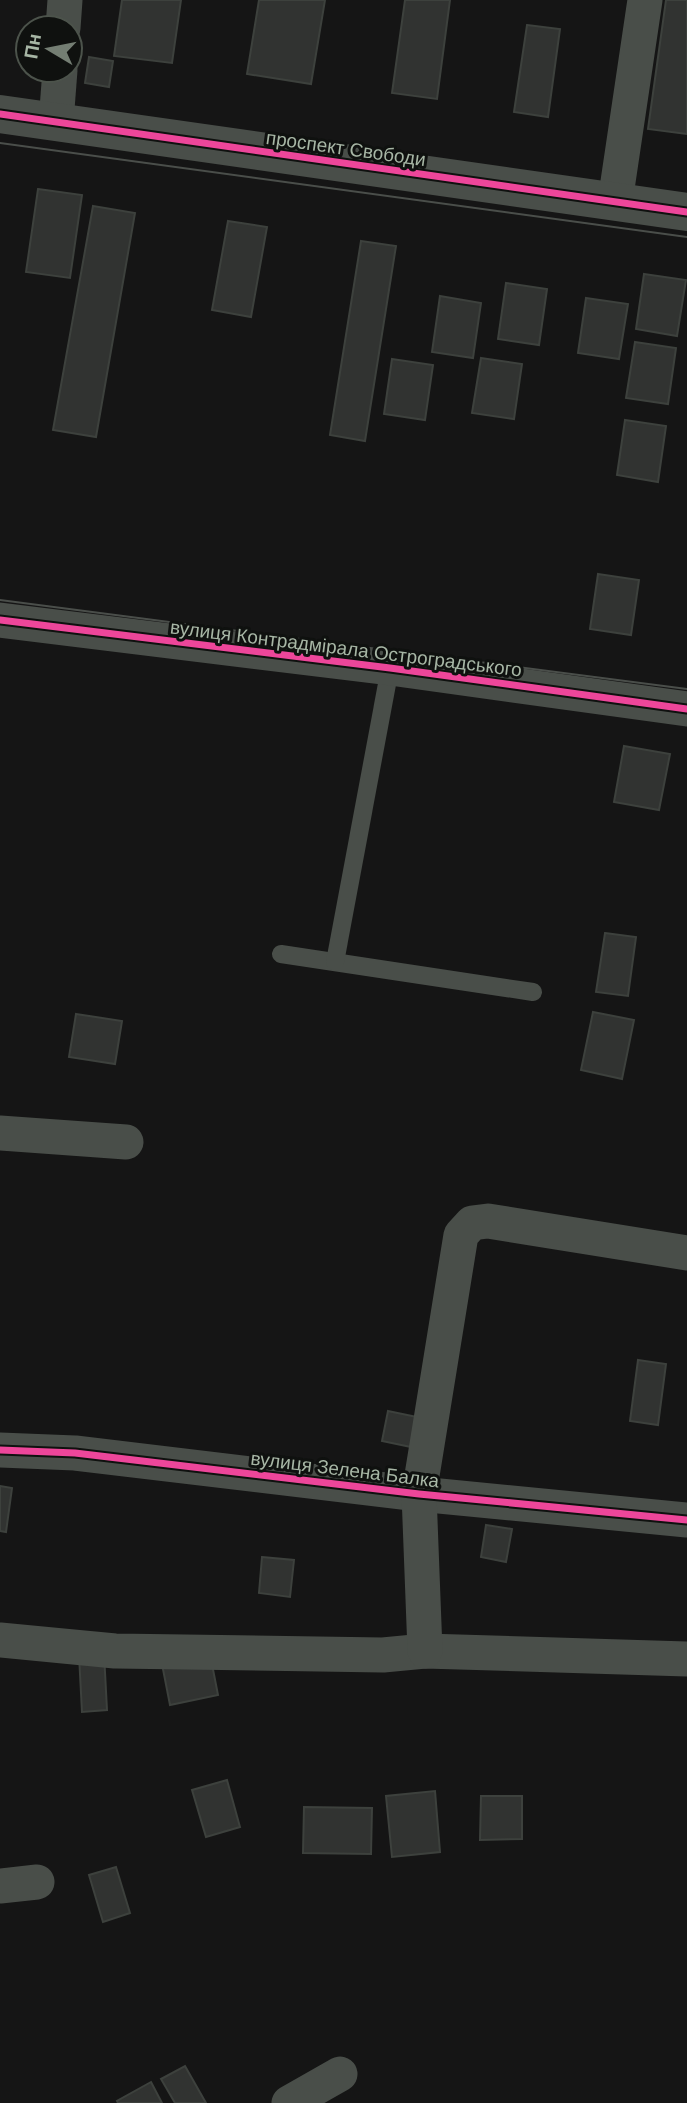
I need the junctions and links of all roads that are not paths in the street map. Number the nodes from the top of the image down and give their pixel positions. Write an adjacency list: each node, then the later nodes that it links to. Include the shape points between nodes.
1 (646, 0): 5 (street)
2 (59, 84): 4 (street)
3 (0, 114): 4 (street, проспект Свободи)
4 (57, 121): 5 (street, проспект Свободи)
5 (615, 202): 6 (street, проспект Свободи)
6 (687, 212)
7 (0, 620): 8 (street, вулиця Контрадмірала Остроградського)
8 (390, 668): 9 (street, вулиця Контрадмірала Остроградського); 11 (lane)
9 (687, 709)
10 (281, 954): 11 (lane)
11 (335, 962): 12 (lane)
12 (533, 992)
13 (0, 1133): 14 (street)
14 (125, 1142)
15 (687, 1252): 17 (street, via 488,1221 472,1223 461,1235)
16 (0, 1450): 17 (street, вулиця Зелена Балка, via 75,1453)
17 (419, 1494): 18 (street, вулиця Зелена Балка); 20 (street)
18 (687, 1520)
19 (0, 1640): 20 (street, via 115,1651 383,1655)
20 (425, 1651): 21 (street)
21 (687, 1659)
22 (37, 1882): 23 (street)
23 (0, 1886)
24 (340, 2074): 25 (street)
25 (289, 2103)

